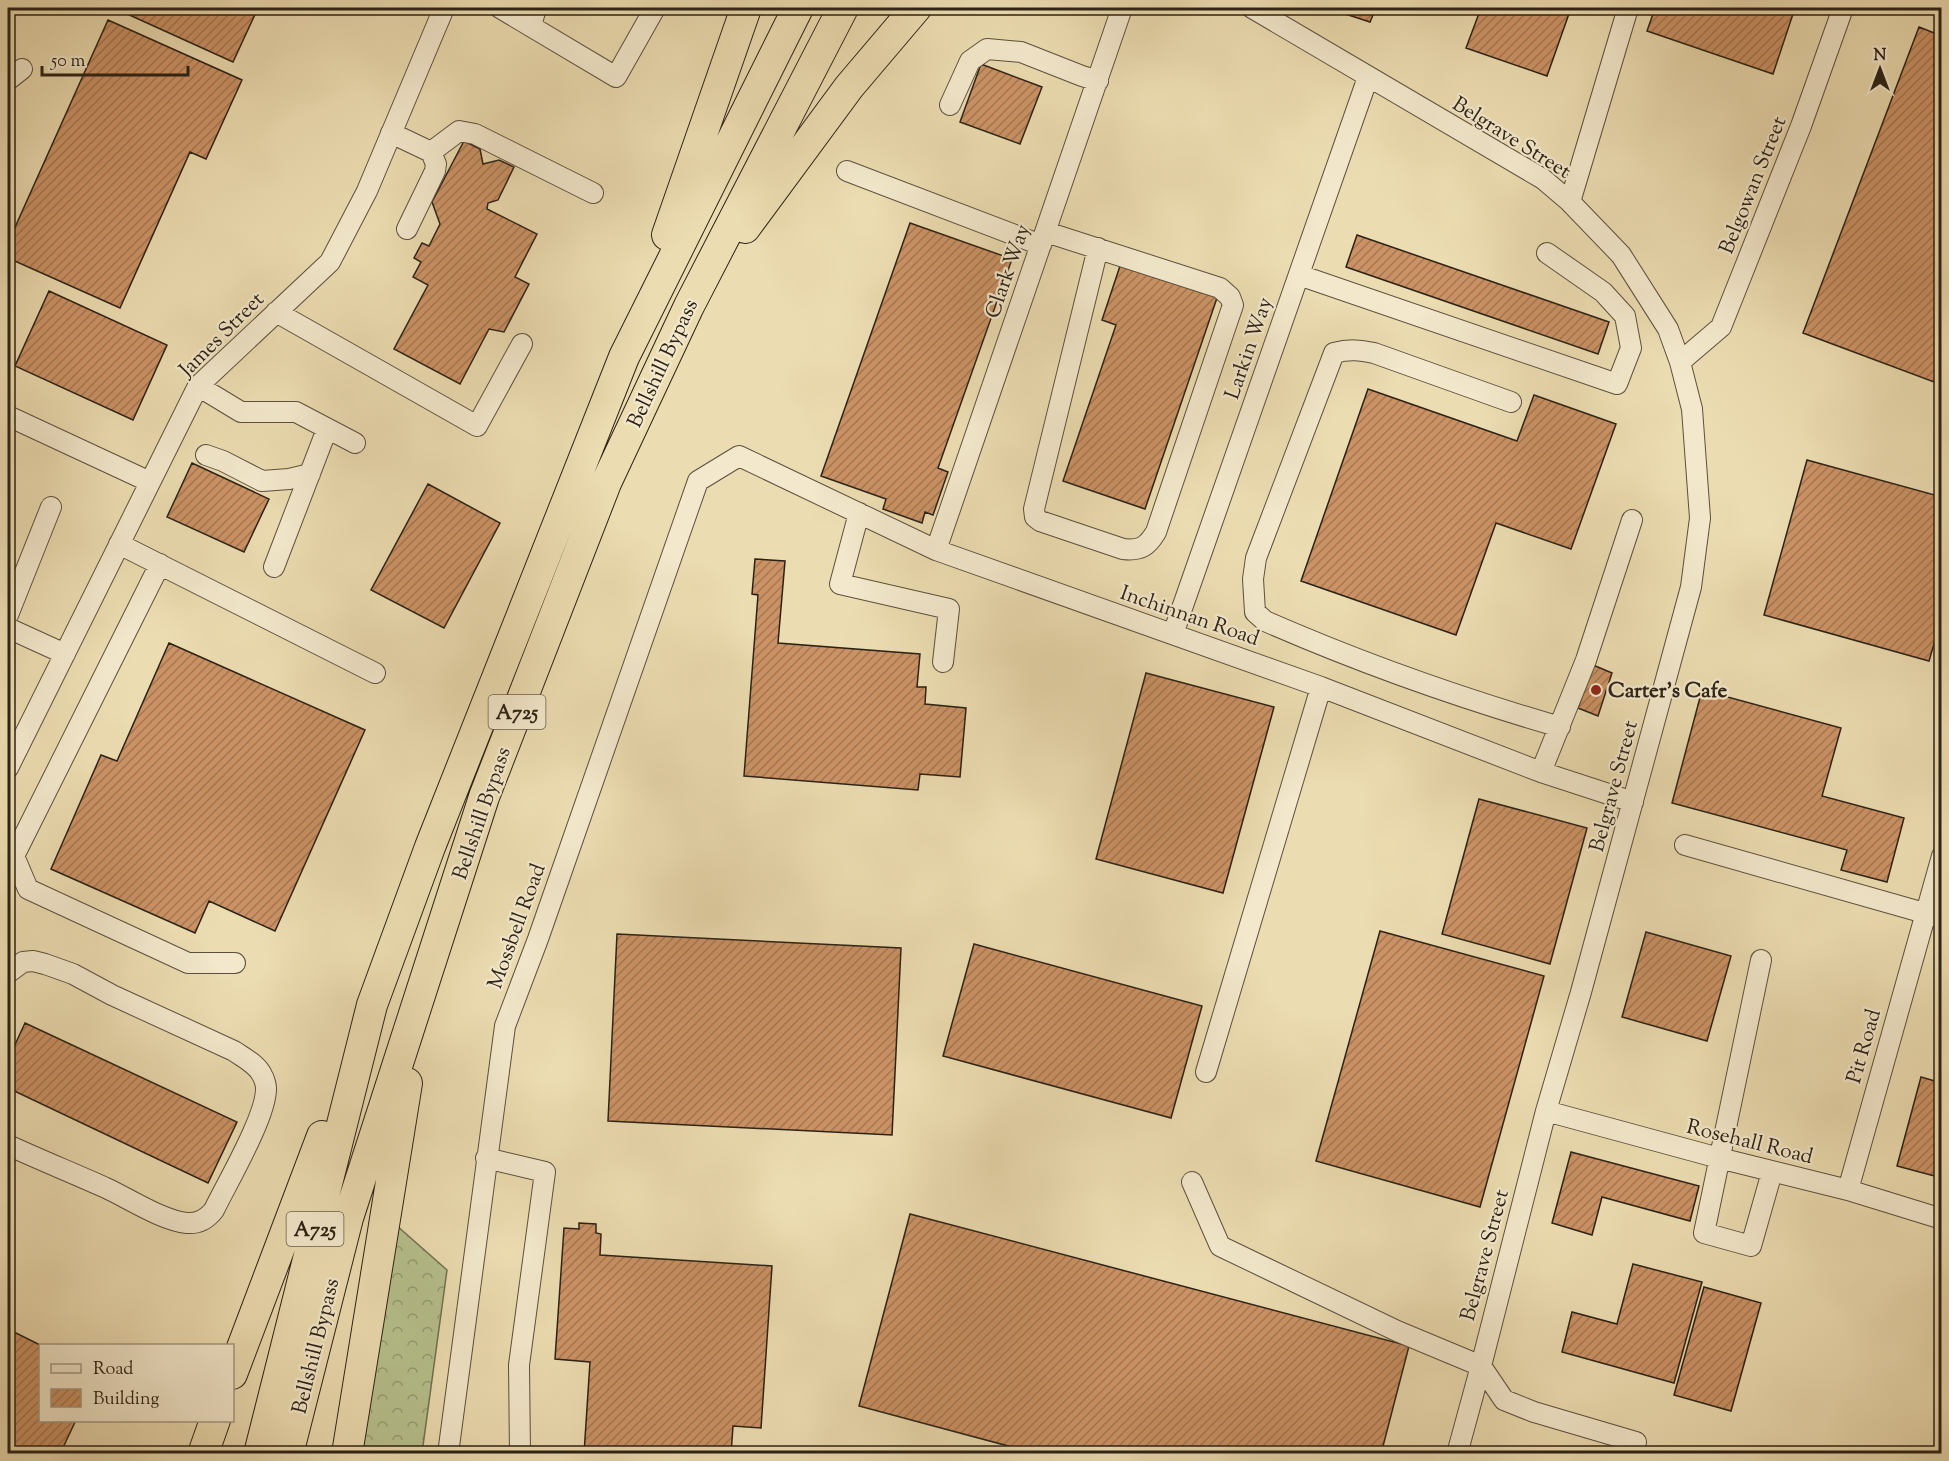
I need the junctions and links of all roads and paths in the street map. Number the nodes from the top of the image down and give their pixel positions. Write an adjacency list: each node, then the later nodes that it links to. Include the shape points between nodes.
1 (444, 8): 16 (street, James Street)
2 (500, 8): 12 (street)
3 (654, 8): 12 (street, via 616,77)
4 (746, 8): 29 (highway)
5 (798, 8): 29 (highway, Bellshill Bypass / A725)
6 (843, 8): 26 (highway, Bellshill Bypass / A725)
7 (916, 8): 26 (highway, via 849,87)
8 (1122, 8): 14 (street, Clark Way)
9 (1252, 8): 13 (street, Belgrave Street)
10 (1628, 8): 20 (street)
11 (1843, 8): 30 (street, Belgowan Street, via 1802,126 1721,327)
12 (533, 17)
13 (1368, 77): 20 (street, Belgrave Street, via 1543,179); 25 (street, Larkin Way)
14 (1098, 81): 15 (street, via 1021,52 987,49 970,61); 22 (street, Clark Way)
15 (950, 105)
16 (392, 133): 17 (street); 27 (street, James Street, via 330,262)
17 (431, 152): 19 (street, via 459,131 475,134); 21 (street, via 435,171)
18 (848, 171): 22 (street)
19 (593, 193)
20 (1570, 202): 30 (street, Belgrave Street, via 1621,255 1668,329)
21 (407, 229)
22 (1043, 238): 23 (street); 44 (street, Clark Way)
23 (1098, 248): 23 (street, via 1220,288 1233,305 1156,532 1149,544 1134,550 1040,521 1034,509)
24 (1547, 252): 25 (street, via 1603,292 1625,316 1631,348 1617,384)
25 (1299, 275): 49 (street, Larkin Way)
26 (689, 306): 65 (highway, Bellshill Bypass / A725, via 606,483 484,797)
27 (276, 312): 28 (street, via 477,426); 31 (street, James Street)
28 (522, 344)
29 (624, 357): 66 (highway, Bellshill Bypass / A725, via 430,847)
30 (1680, 362): 57 (street, Belgrave Street, via 1692,409 1701,518 1691,587)
31 (198, 386): 34 (street, via 241,412 296,412); 39 (street, James Street)
32 (1511, 402): 54 (street, via 1374,353 1334,353 1256,558 1255,612 1265,621 1358,660 1484,705)
33 (8, 416): 39 (street)
34 (327, 429): 35 (street); 38 (street)
35 (355, 444)
36 (206, 455): 38 (street, via 262,481)
37 (739, 456): 41 (street, Inchinnan Road); 70 (street, Mossbell Road, via 698,481 505,1026)
38 (310, 474): 46 (street)
39 (150, 482): 43 (street, James Street)
40 (51, 507): 47 (street)
41 (859, 513): 44 (street, Inchinnan Road); 51 (street, via 840,584 949,609)
42 (1632, 520): 54 (street)
43 (119, 544): 45 (street); 50 (street, James Street)
44 (936, 550): 49 (street, Inchinnan Road)
45 (160, 564): 52 (street); 59 (street)
46 (274, 567)
47 (8, 615)
48 (8, 628): 50 (street)
49 (1173, 633): 53 (street, Inchinnan Road)
50 (64, 654): 55 (street, James Street)
51 (943, 662)
52 (375, 673)
53 (1321, 687): 56 (street, Inchinnan Road); 67 (street)
54 (1560, 727): 56 (street)
55 (10, 759)
56 (1541, 772): 57 (street, Inchinnan Road)
57 (1633, 802): 68 (street, Belgrave Street)
58 (1685, 845): 61 (street)
59 (11, 853): 63 (street, via 28,889 188,963)
60 (1941, 856): 61 (street, Pit Road)
61 (1934, 916): 74 (street, Pit Road)
62 (1761, 960): 71 (street)
63 (235, 963)
64 (8, 973): 69 (street, via 23,962 33,961 73,974 234,1051 262,1073 266,1088 253,1132 214,1210 200,1222 173,1220)
65 (423, 985): 81 (highway, Bellshill Bypass / A725, via 348,1218); 82 (highway)
66 (372, 1005): 77 (highway, A725); 80 (highway, Bellshill Bypass / A725)
67 (1206, 1072)
68 (1546, 1110): 71 (street, Rosehall Road); 76 (street, Belgrave Street)
69 (8, 1145)
70 (486, 1158): 83 (street, Mossbell Road); 84 (street, via 545,1172 519,1365)
71 (1719, 1158): 72 (street, Rosehall Road); 72 (street, via 1704,1233 1750,1246)
72 (1772, 1172): 74 (street, Rosehall Road)
73 (1192, 1182): 76 (street, via 1220,1246 1397,1331)
74 (1848, 1190): 75 (street, Rosehall Road)
75 (1941, 1219)
76 (1481, 1366): 85 (street, Belgrave Street); 86 (street, via 1504,1400 1636,1442)
77 (234, 1369)
78 (214, 1422): 79 (highway)
79 (202, 1454)
80 (259, 1454)
81 (288, 1454)
82 (347, 1454)
83 (448, 1454)
84 (520, 1454)
85 (1456, 1454)
86 (1632, 1454)

